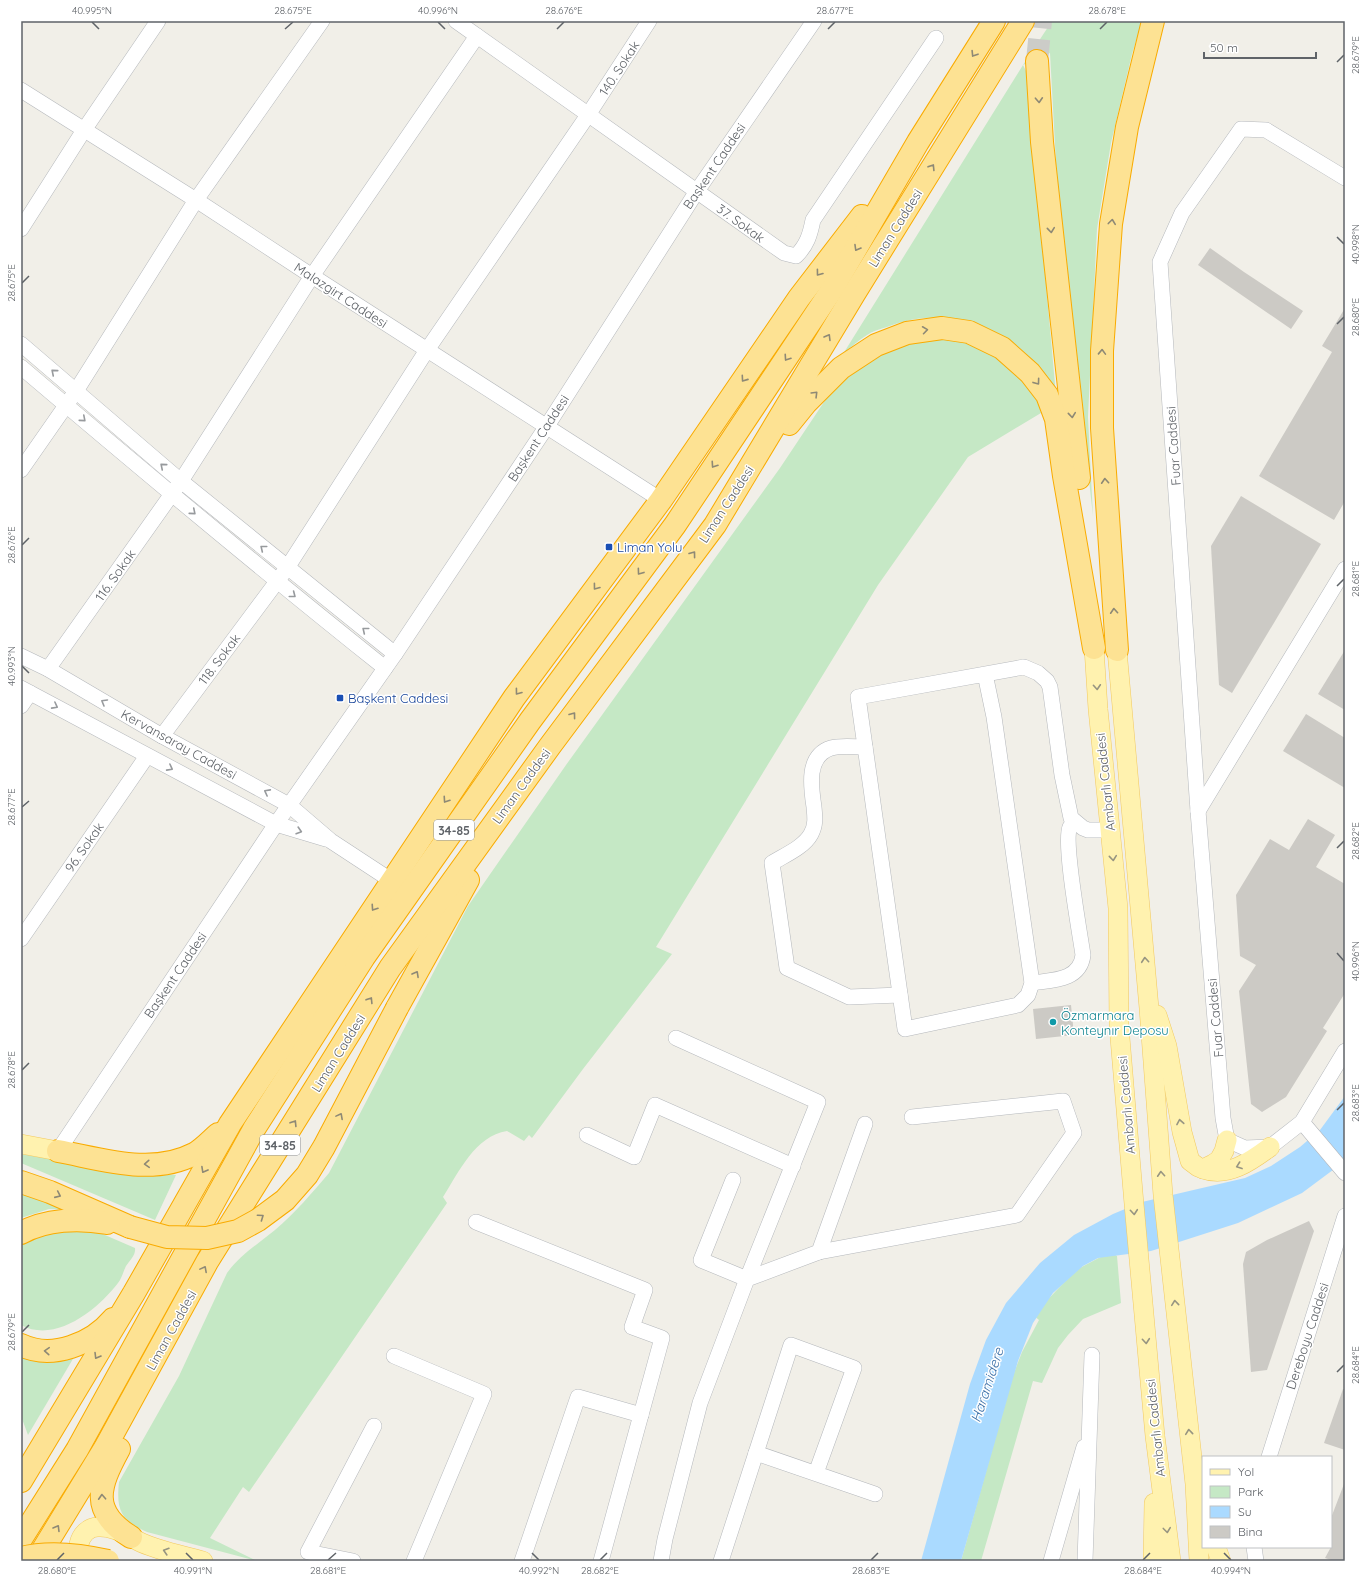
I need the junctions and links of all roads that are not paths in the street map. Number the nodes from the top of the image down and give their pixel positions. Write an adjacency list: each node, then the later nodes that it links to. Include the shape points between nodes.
1 (158, 21): 14 (street)
2 (322, 21): 18 (street)
3 (456, 21): 9 (street, 37. Sokak)
4 (649, 21): 13 (street, 140. Sokak)
5 (814, 21): 17 (street, Başkent Caddesi)
6 (994, 21): 15 (highway, Liman Caddesi, one-way to 15)
7 (1023, 21): 31 (highway, Liman Caddesi, one-way to 7)
8 (1153, 21): 36 (highway, one-way to 8, via 1102,428 1102,351 1111,224 1127,127)
9 (477, 36): 13 (street, 37. Sokak); 20 (street, 116. Sokak)
10 (936, 38): 17 (street, 37. Sokak, via 813,220 804,248 796,256 784,253)
11 (1037, 62): 35 (highway, one-way to 35, via 1042,142 1082,508)
12 (21, 90): 14 (street, Malazgirt Caddesi)
13 (588, 115): 17 (street, 37. Sokak); 22 (street, 140. Sokak)
14 (84, 130): 18 (street, Malazgirt Caddesi); 19 (street)
15 (918, 142): 30 (highway, one-way to 30, via 799,298); 98 (highway, Liman Caddesi / 34-85, one-way to 98, via 834,288 675,524 530,721 364,957 254,1129 77,1450)
16 (1345, 178): 49 (street, Fuar Caddesi, via 1266,130 1241,129 1182,213 1160,262)
17 (697, 191): 26 (street, Başkent Caddesi)
18 (196, 200): 20 (street, Malazgirt Caddesi); 24 (street)
19 (21, 228)
20 (312, 276): 22 (street, Malazgirt Caddesi); 28 (street, 116. Sokak)
21 (21, 344): 24 (street, one-way to 21)
22 (426, 350): 26 (street, Malazgirt Caddesi); 32 (street, 118. Sokak)
23 (21, 366): 25 (street)
24 (76, 391): 25 (street); 28 (street, one-way to 24)
25 (66, 405): 27 (street); 29 (street, one-way to 29)
26 (547, 426): 30 (street, Malazgirt Caddesi); 37 (street, Başkent Caddesi)
27 (21, 470)
28 (181, 481): 29 (street, 116. Sokak); 32 (street, one-way to 28)
29 (171, 494): 34 (street, one-way to 34); 40 (street, 116. Sokak)
30 (660, 500): 54 (highway, one-way to 54, via 514,698)
31 (715, 525): 35 (highway, one-way to 35, via 806,403 841,368 876,345 907,333 942,328 969,332 1002,348 1030,373 1047,395 1056,419); 45 (highway, Liman Caddesi, one-way to 31)
32 (287, 568): 34 (street, 118. Sokak); 37 (street, one-way to 32)
33 (1345, 569): 49 (street)
34 (276, 582): 39 (street, one-way to 39); 44 (street, 118. Sokak)
35 (1094, 648): 52 (main road, Ambarlı Caddesi, one-way to 52)
36 (1117, 650): 56 (main road, Ambarlı Caddesi, one-way to 36)
37 (395, 654): 39 (street, Başkent Caddesi)
38 (21, 656): 40 (street, Kervansaray Caddesi)
39 (385, 668): 48 (street, Başkent Caddesi)
40 (48, 669): 44 (street, Kervansaray Caddesi, one-way to 40)
41 (985, 674): 46 (street, via 858,697); 51 (street, via 1024,667 1038,673 1047,681 1050,687 1062,775 1071,818); 57 (street, via 994,717)
42 (26, 690): 43 (street); 47 (street, Kervansaray Caddesi, one-way to 47)
43 (21, 706)
44 (162, 736): 48 (street, Kervansaray Caddesi, one-way to 44)
45 (550, 746): 77 (highway, one-way to 45, bridge, via 167,1237 207,1238 238,1231 285,1200 307,1175 472,873); 82 (highway, Liman Caddesi / 34-85, one-way to 45, via 390,968)
46 (865, 747): 58 (street); 58 (street, via 832,747 816,760 812,771 814,826 809,838 772,863 775,885 787,968 849,998)
47 (147, 756): 50 (street, Kervansaray Caddesi, one-way to 50); 55 (street, 96. Sokak)
48 (289, 804): 50 (street, Başkent Caddesi); 53 (street, Kervansaray Caddesi)
49 (1198, 811): 66 (street, Fuar Caddesi, via 1223,1118)
50 (276, 824): 53 (street, Kervansaray Caddesi, one-way to 53); 69 (street, Başkent Caddesi)
51 (1076, 824): 52 (street, via 1088,830); 57 (street, via 1070,827 1068,836 1082,960 1078,969 1068,977)
52 (1110, 830): 89 (main road, Ambarlı Caddesi, one-way to 89, via 1118,908 1119,1026)
53 (331, 841): 54 (street, Kervansaray Caddesi)
54 (392, 881): 62 (highway, one-way to 62)
55 (21, 939)
56 (1147, 982): 71 (main road, one-way to 56, via 1190,1161 1182,1132 1167,1046); 93 (main road, Ambarlı Caddesi, one-way to 56, via 1163,1195)
57 (1032, 983): 58 (street, via 1028,995 1018,1006 905,1029)
58 (900, 995)
59 (676, 1038): 70 (street, via 818,1102)
60 (1345, 1051): 64 (street)
61 (912, 1117): 79 (street, via 1063,1101 1074,1133 1018,1215)
62 (230, 1124): 69 (highway, one-way to 69, via 196,1153 173,1163 137,1165); 81 (highway, one-way to 81)
63 (865, 1124): 79 (street)
64 (1305, 1126): 68 (street); 72 (street)
65 (587, 1135): 70 (street, via 634,1158 656,1106)
66 (1227, 1140): 68 (street, via 1245,1148); 71 (main road, via 1219,1160)
67 (21, 1144): 69 (main road)
68 (1270, 1147): 71 (main road, one-way to 71, via 1244,1165 1224,1171 1211,1172)
69 (58, 1151)
70 (793, 1166): 80 (street)
71 (1203, 1169)
72 (1344, 1172)
73 (733, 1180): 80 (street, via 701,1260)
74 (21, 1182): 77 (highway, one-way to 77)
75 (1345, 1216): 91 (street, Dereboyu Caddesi)
76 (476, 1222): 86 (street, via 645,1290 632,1327 662,1338)
77 (130, 1227): 78 (highway, via 101,1222 51,1222)
78 (21, 1233)
79 (819, 1252): 80 (street)
80 (747, 1279): 110 (street, via 700,1404 665,1539)
81 (134, 1293): 83 (highway, one-way to 83, via 108,1325 82,1343 55,1352 31,1350); 94 (highway, one-way to 94)
82 (184, 1305): 97 (highway, one-way to 82, via 112,1523 103,1510 101,1491 109,1467 169,1353); 102 (highway, Liman Caddesi / 34-85, one-way to 82, via 105,1448)
83 (21, 1345)
84 (1092, 1355): 87 (street)
85 (394, 1356): 107 (street, via 484,1394)
86 (641, 1415): 108 (street, via 578,1396); 109 (street)
87 (1090, 1425): 112 (street); 113 (street)
88 (374, 1426): 106 (street, via 308,1552)
89 (1155, 1436): 114 (main road); 115 (main road, Ambarlı Caddesi, one-way to 115)
90 (756, 1453): 92 (street); 92 (street, via 790,1344 854,1368); 111 (street)
91 (1269, 1456)
92 (816, 1473): 95 (street)
93 (1194, 1477): 96 (main road); 116 (main road, Ambarlı Caddesi)
94 (21, 1481)
95 (875, 1494)
96 (1202, 1505)
97 (131, 1537): 103 (main road, via 97,1526 87,1530 78,1546 79,1558); 105 (main road, one-way to 97, via 138,1542)
98 (21, 1539)
99 (1216, 1548): 117 (main road)
100 (1254, 1548): 118 (street)
101 (21, 1558): 104 (highway, bridge, via 66,1554)
102 (36, 1561)
103 (82, 1561)
104 (108, 1561)
105 (203, 1561)
106 (353, 1561)
107 (414, 1561)
108 (522, 1561)
109 (601, 1561)
110 (662, 1561)
111 (721, 1561)
112 (1051, 1561)
113 (1085, 1561)
114 (1153, 1561)
115 (1171, 1561)
116 (1199, 1561)
117 (1221, 1561)
118 (1256, 1561)

